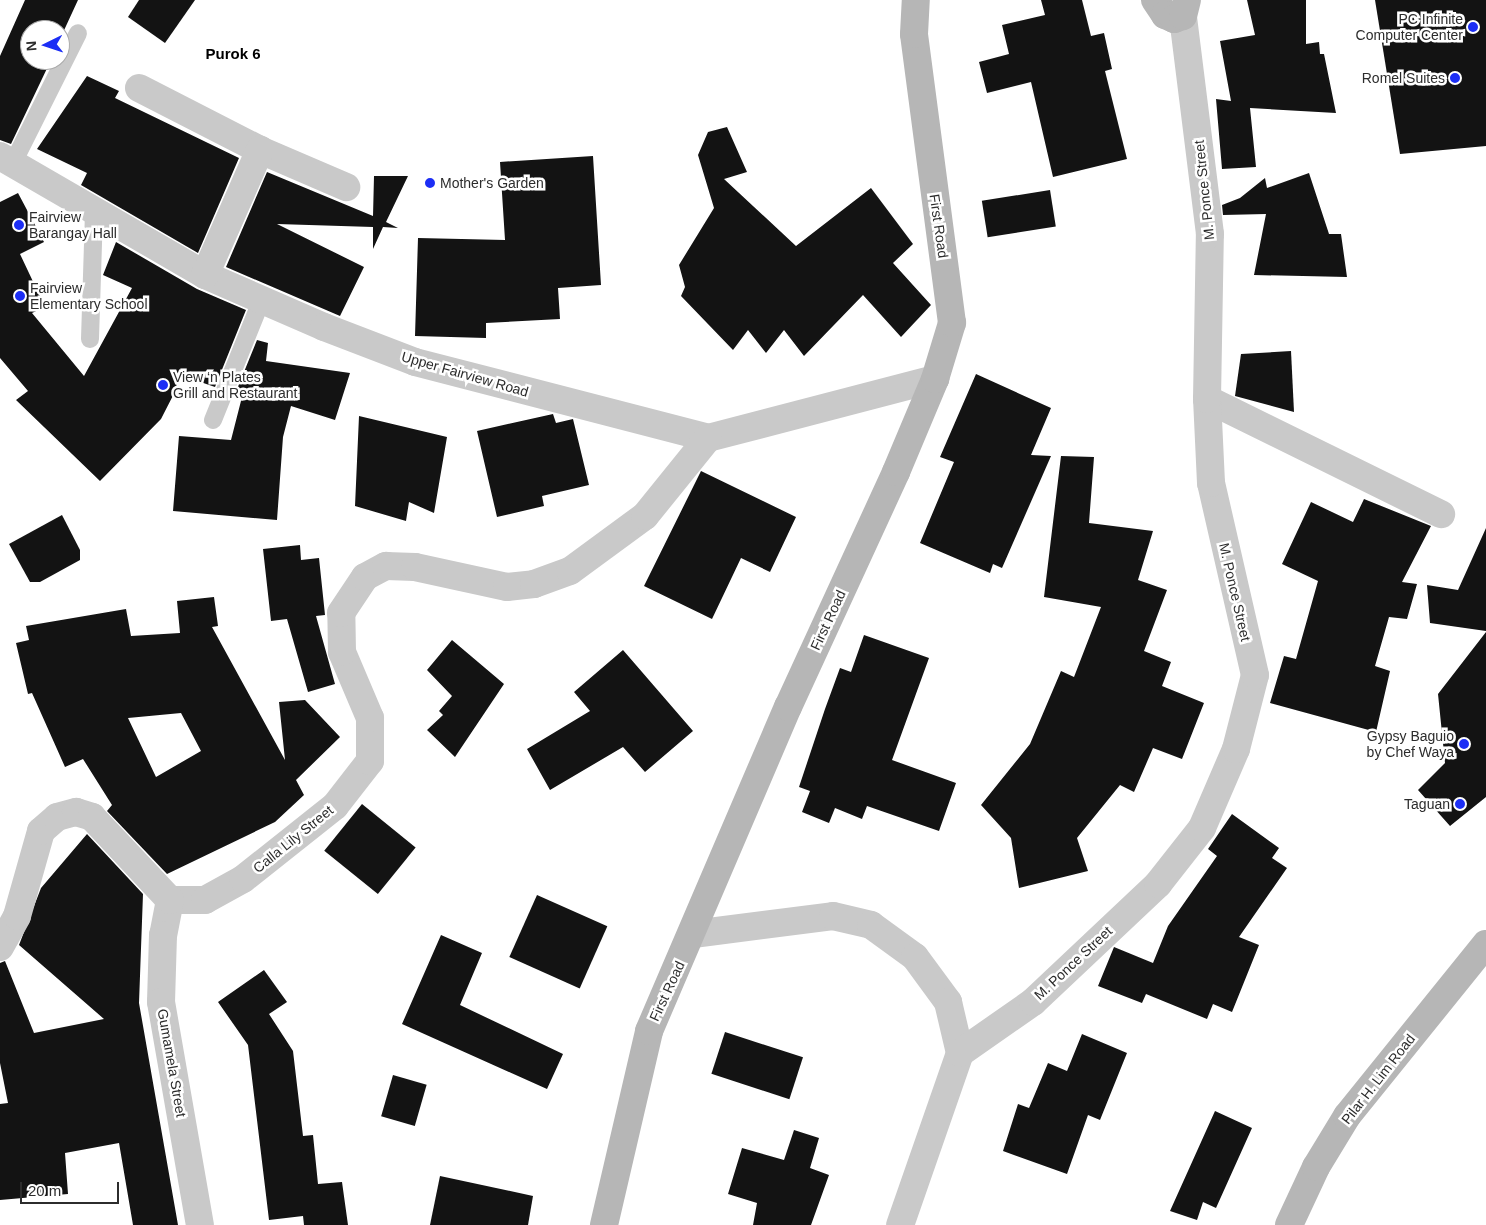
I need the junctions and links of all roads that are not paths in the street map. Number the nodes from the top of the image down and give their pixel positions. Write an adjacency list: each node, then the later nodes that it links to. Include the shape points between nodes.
1 (916, 0): 13 (street, First Road, via 914,34 952,324)
2 (1155, 0): 3 (street, via 1165,15)
3 (1185, 8): 14 (street, M. Ponce Street, via 1210,234)
4 (78, 33): 7 (lane)
5 (139, 88): 6 (street)
6 (260, 150): 8 (street); 10 (street)
7 (6, 160): 9 (street, Upper Fairview Road)
8 (346, 187)
9 (94, 210): 10 (street, Upper Fairview Road); 12 (lane)
10 (205, 275): 11 (street, Upper Fairview Road)
11 (262, 299): 15 (lane); 16 (street, Upper Fairview Road, via 415,362)
12 (90, 339)
13 (936, 379): 16 (street, Upper Fairview Road); 19 (street, First Road, via 788,707)
14 (1206, 399): 17 (street); 22 (street, M. Ponce Street, via 1211,483 1255,675 1236,749 1202,828 1158,884 1033,1002)
15 (213, 420)
16 (708, 438): 18 (street, Calla Lily Street, via 645,516 570,571 534,584 507,587 415,567 386,566 365,577 341,613 342,652 370,718 370,761 334,806 243,879 205,900)
17 (1441, 514)
18 (170, 900): 21 (street, via 92,817 76,812 57,817 42,832 17,916); 23 (street, Gumamela Street, via 163,935 161,1002)
19 (693, 934): 22 (street, via 833,916 871,925 914,957 948,1002); 24 (street, First Road, via 649,1031)
20 (1486, 944): 26 (street, Pilar H. Lim Road, via 1347,1116 1316,1167)
21 (0, 947)
22 (960, 1053): 25 (street)
23 (200, 1225)
24 (604, 1225)
25 (900, 1225)
26 (1289, 1225)

